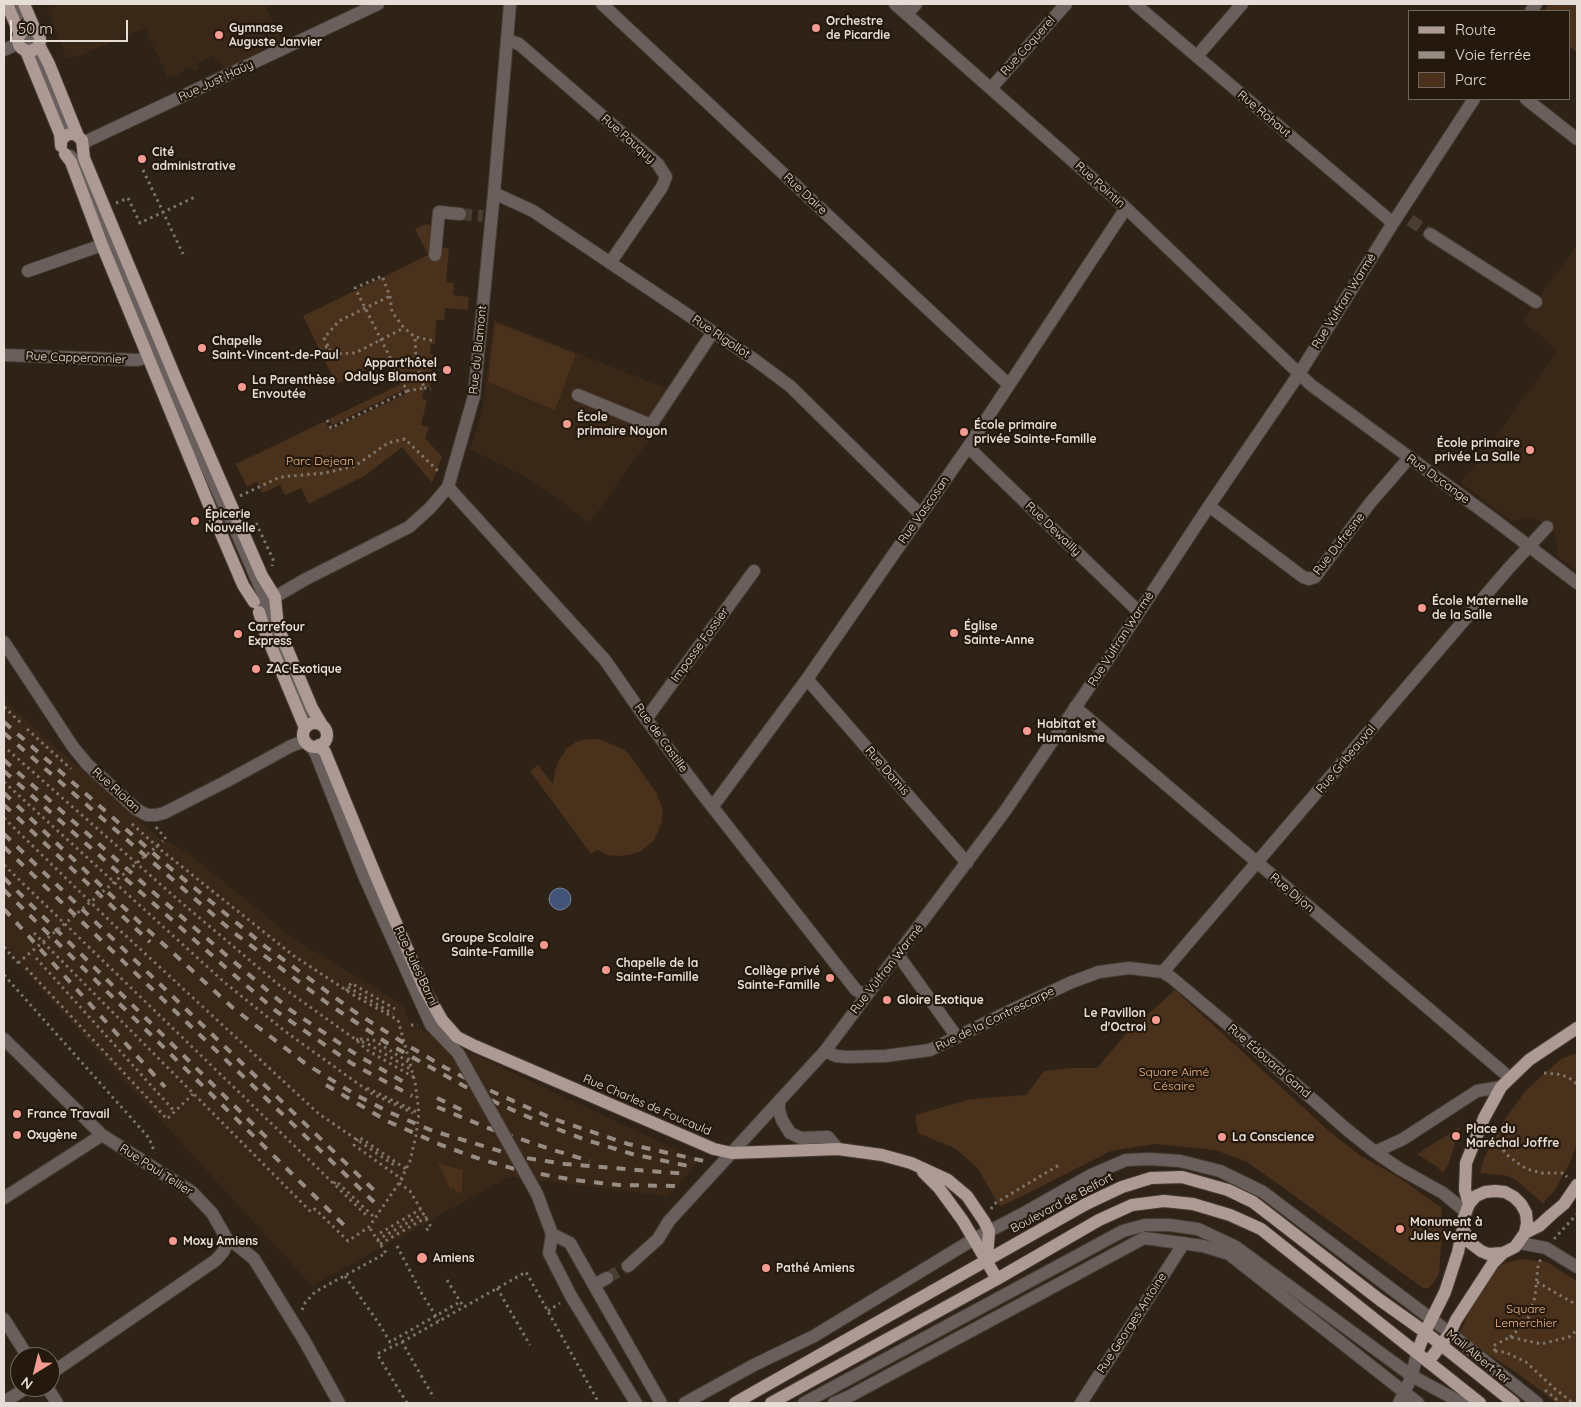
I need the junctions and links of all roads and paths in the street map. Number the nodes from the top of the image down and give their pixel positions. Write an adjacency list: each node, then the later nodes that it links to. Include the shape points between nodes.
1 (8, 4): 14 (main road)
2 (16, 4): 14 (street)
3 (24, 4): 14 (main road)
4 (378, 4): 21 (street, Rue Just Haüy, via 92,139)
5 (510, 4): 13 (street, Rue du Blamont)
6 (602, 4): 50 (street, Rue Daire)
7 (896, 4): 12 (street, Rue Pointin)
8 (916, 4): 12 (street)
9 (1066, 4): 17 (street, Rue Coquerel)
10 (1135, 4): 16 (street, Rue Rohaut)
11 (1243, 4): 16 (street)
12 (907, 14): 17 (street, Rue Pointin)
13 (507, 40): 24 (street, Rue du Blamont); 35 (street, Rue Pauquy, via 519,44 658,164 666,177)
14 (28, 41): 15 (street); 21 (main road, via 46,97)
15 (4, 50)
16 (1197, 56): 30 (street, Rue Rohaut)
17 (991, 88): 27 (street, Rue Pointin)
18 (1473, 100): 30 (street, Rue Vulfran Warmé)
19 (1527, 100): 20 (street)
20 (1577, 139)
21 (75, 141): 22 (main road, via 76,156); 22 (main road, via 61,148); 60 (main road)
22 (67, 155): 32 (main road); 67 (street, via 77,162 89,188 168,383)
23 (143, 170): 28 (path)
24 (494, 193): 35 (street, Rue Rigollot, via 533,211); 59 (street, Rue du Blamont, via 488,216 474,396)
25 (195, 197): 28 (path)
26 (120, 201): 28 (path, via 128,198 140,223)
27 (1126, 208): 49 (street, Rue Pointin); 50 (street, Rue Vascosan)
28 (163, 212): 33 (path)
29 (460, 214): 34 (street, via 439,212)
30 (1401, 218): 49 (street, Rue Vulfran Warmé)
31 (1430, 234): 38 (street)
32 (102, 245): 36 (street); 48 (main road)
33 (183, 254)
34 (434, 255)
35 (610, 263): 41 (street, Rue Rigollot)
36 (28, 271)
37 (390, 296): 39 (path); 39 (path, via 382,276 355,288); 40 (path, via 392,312)
38 (1536, 302)
39 (365, 308): 43 (path); 45 (path, via 338,321 324,338)
40 (404, 328): 42 (path); 43 (path)
41 (713, 332): 54 (street, via 651,425); 62 (street, Rue Rigollot, via 790,386)
42 (415, 338): 44 (path); 51 (path, via 416,361)
43 (382, 340): 45 (path, via 355,353 332,354); 53 (path)
44 (435, 341)
45 (328, 346): 46 (path)
46 (320, 350)
47 (4, 355): 48 (street, Rue Capperonnier, via 137,360)
48 (149, 357): 67 (main road, via 244,585)
49 (1299, 374): 57 (street, Rue Ducange); 61 (street, Rue Vulfran Warmé)
50 (1008, 384): 56 (street, Rue Vascosan)
51 (424, 388): 52 (path); 53 (path)
52 (431, 389)
53 (407, 391): 55 (path, via 331,428)
54 (578, 395)
55 (327, 420)
56 (968, 447): 62 (street, Rue Vascosan); 68 (street, Rue Dewailly)
57 (1409, 458): 61 (street, Rue Dufresne, via 1370,503 1315,577 1309,579); 64 (street, Rue Ducange)
58 (441, 473): 60 (path, via 405,440 388,443 355,466 280,478)
59 (448, 487): 67 (street, Rue du Blamont, via 409,527); 73 (street, Rue de Castille, via 605,660)
60 (228, 501): 67 (main road, via 262,576)
61 (1209, 506): 68 (street, Rue Vulfran Warmé)
62 (921, 515): 70 (street, Rue Vascosan)
63 (1547, 527): 64 (street, Rue Gribeauval)
64 (1530, 547): 66 (street, Rue Ducange); 86 (street, Rue Gribeauval)
65 (754, 571): 73 (street, Impasse Fossier)
66 (1577, 583)
67 (267, 602): 75 (main road, via 312,708)
68 (1138, 612): 72 (street, Rue Vulfran Warmé)
69 (4, 642): 77 (street, Rue Riolan, via 87,764 136,809 147,815 164,813 291,746 302,742)
70 (807, 679): 81 (street, Rue Vascosan); 85 (street, Rue Damis)
71 (4, 707): 74 (path)
72 (1075, 707): 85 (street, Rue Vulfran Warmé); 86 (street, Rue Dijon)
73 (646, 719): 81 (street, Rue de Castille)
74 (22, 724)
75 (312, 726): 77 (main road, via 303,736); 77 (main road, via 326,731 326,738)
76 (27, 729): 79 (path)
77 (312, 744): 100 (main road, Rue Jules Barni, via 325,752 424,988 442,1020); 105 (street, via 364,876 430,1025)
78 (8, 750): 103 (path, via 279,985)
79 (72, 769)
80 (4, 782): 112 (path, via 224,982 286,1032)
81 (713, 806): 96 (street, Rue de Castille, via 856,990)
82 (4, 818): 121 (path, via 319,1114)
83 (126, 819): 95 (path, via 294,956)
84 (156, 827): 89 (path, bridge, via 166,839 18,964)
85 (967, 863): 90 (street, Rue Vulfran Warmé)
86 (1258, 863): 93 (street, Rue Gribeauval); 109 (street, Rue Dijon)
87 (4, 865): 133 (path)
88 (34, 933): 114 (path)
89 (4, 946)
90 (898, 955): 96 (street, Rue Vulfran Warmé); 101 (street)
91 (36, 958): 116 (path)
92 (26, 968): 116 (path, via 167,1119)
93 (1163, 972): 101 (street, Rue de la Contrescarpe, via 1129,968 1099,972 1064,985); 123 (street, Rue Édouard Gand)
94 (4, 975): 129 (path, via 149,1138)
95 (347, 989): 97 (path, via 351,983); 98 (path); 106 (path, via 398,1020)
96 (865, 995): 104 (street, Rue Vulfran Warmé)
97 (395, 1009)
98 (392, 1014)
99 (1575, 1032): 109 (main road, via 1544,1049)
100 (455, 1035): 105 (street, Rue Jules Barni); 124 (main road, Rue Charles de Foucauld, via 714,1149)
101 (957, 1037): 104 (street, Rue de la Contrescarpe, via 930,1050 885,1056 847,1057)
102 (4, 1039): 120 (street, Rue Paul Tellier)
103 (355, 1039): 106 (path, via 373,1040); 107 (path); 110 (path, via 367,1050)
104 (824, 1051): 115 (street, Rue Vulfran Warmé)
105 (458, 1054): 146 (street, Rue Jules Barni, bridge, via 537,1194)
106 (412, 1064): 118 (path)
107 (410, 1069)
108 (1544, 1073): 111 (path, via 1557,1074)
109 (1510, 1078): 113 (main road)
110 (417, 1079)
111 (1577, 1084)
112 (362, 1086): 117 (path); 118 (path)
113 (1501, 1088): 119 (main road); 123 (street, via 1477,1091 1403,1139)
114 (193, 1094): 116 (path); 142 (path, via 311,1212 315,1208 348,1241)
115 (780, 1101): 122 (street, Rue Charles de Foucauld, via 782,1120 790,1132 801,1138 828,1137); 124 (street, Rue Vulfran Warmé)
116 (175, 1112)
117 (413, 1112)
118 (419, 1113): 128 (path, via 416,1138)
119 (1481, 1126): 131 (path, via 1490,1130 1506,1154 1516,1162 1542,1173 1564,1173 1568,1177); 136 (main road, via 1466,1163)
120 (102, 1135): 129 (street, Rue Paul Tellier); 135 (street)
121 (357, 1140): 127 (path); 128 (path, via 359,1136); 130 (path, via 354,1145)
122 (838, 1149): 124 (main road, Rue Charles de Foucauld); 126 (main road, Rue Charles de Foucauld, via 882,1155)
123 (1375, 1152): 136 (street, Rue Édouard Gand)
124 (732, 1153): 157 (street, Rue Vulfran Warmé, via 670,1221 658,1239)
125 (1059, 1165): 141 (path, via 994,1204)
126 (918, 1166): 141 (main road, Rue Charles de Foucauld, via 957,1186); 148 (main road, via 948,1200)
127 (397, 1167)
128 (406, 1169): 132 (path)
129 (164, 1174): 150 (street, Rue Paul Tellier, via 192,1192 212,1213)
130 (403, 1180)
131 (1564, 1182)
132 (399, 1183): 137 (path, via 410,1191); 140 (path)
133 (334, 1184): 139 (path); 140 (path, via 336,1181)
134 (1577, 1185): 147 (main road, via 1564,1204)
135 (4, 1198)
136 (1467, 1207): 143 (main road); 147 (main road, via 1476,1196 1485,1192 1495,1190 1514,1197 1526,1213 1527,1223)
137 (421, 1209): 144 (path, via 431,1227); 145 (path)
138 (1577, 1214): 154 (path)
139 (366, 1215)
140 (375, 1218): 142 (path)
141 (986, 1226): 148 (street); 156 (main road); 170 (street, via 1126,1160 1180,1161 1220,1170 1263,1192)
142 (369, 1227): 149 (path)
143 (1463, 1228): 155 (main road, via 1469,1242 1481,1252); 170 (main road, via 1445,1292)
144 (423, 1232)
145 (380, 1233)
146 (552, 1234): 164 (street, via 570,1243); 191 (street, Rue Jules Barni, via 549,1253 571,1296)
147 (1522, 1238): 154 (street); 155 (main road)
148 (974, 1239): 156 (main road); 193 (street, via 814,1336)
149 (377, 1240): 152 (path); 152 (path, via 426,1215)
150 (228, 1241): 172 (street, Rue Paul Tellier, via 254,1259); 183 (street, via 216,1260)
151 (1184, 1243): 187 (street, via 1230,1254); 197 (street, via 1144,1238); 198 (street, Rue Georges Antoine)
152 (380, 1244): 159 (path, via 386,1253)
153 (397, 1246): 171 (path)
154 (1546, 1248): 158 (street); 163 (path, via 1538,1265)
155 (1503, 1254): 174 (main road, via 1486,1271)
156 (987, 1260): 161 (main road); 173 (main road, Boulevard de Belfort, via 1122,1187 1151,1178 1182,1177 1228,1190 1252,1202); 194 (main road, Boulevard de Belfort)
157 (628, 1266)
158 (1577, 1266)
159 (345, 1276): 166 (path, via 390,1342); 172 (path, via 315,1292 304,1304)
160 (607, 1278): 164 (street)
161 (997, 1279): 181 (main road, via 1099,1220 1132,1206 1164,1201 1193,1204 1261,1229); 185 (main road)
162 (447, 1280): 168 (path)
163 (1537, 1282): 167 (path); 175 (path, via 1527,1322)
164 (594, 1285): 192 (street)
165 (497, 1288): 168 (path); 177 (path); 190 (path, via 526,1272)
166 (458, 1302)
167 (1577, 1305)
168 (463, 1306): 171 (path)
169 (4, 1319): 179 (street)
170 (1431, 1319): 173 (main road); 174 (street)
171 (439, 1321): 176 (path)
172 (295, 1325): 188 (street, Rue Paul Tellier)
173 (1425, 1332): 178 (main road, Mail Albert 1er); 181 (main road)
174 (1450, 1334): 178 (main road); 203 (street)
175 (1510, 1338)
176 (402, 1342): 186 (path); 189 (path, via 377,1354)
177 (530, 1345)
178 (1442, 1345): 182 (main road); 202 (main road, Mail Albert 1er)
179 (22, 1347)
180 (1495, 1351): 204 (path, via 1526,1362)
181 (1417, 1353): 182 (main road); 184 (street)
182 (1428, 1362): 184 (street); 201 (main road)
183 (60, 1367)
184 (1412, 1376): 187 (street); 196 (street, via 1236,1247 1198,1229 1169,1224 1146,1225 1123,1231); 200 (street)
185 (794, 1390): 195 (main road); 196 (street)
186 (434, 1398)
187 (1402, 1398): 199 (street)
188 (339, 1403)
189 (408, 1403)
190 (599, 1403)
191 (636, 1403)
192 (660, 1403)
193 (685, 1403)
194 (735, 1403)
195 (771, 1403)
196 (804, 1403)
197 (834, 1403)
198 (1081, 1403)
199 (1418, 1403)
200 (1462, 1403)
201 (1479, 1403)
202 (1514, 1403)
203 (1538, 1403)
204 (1573, 1403)

